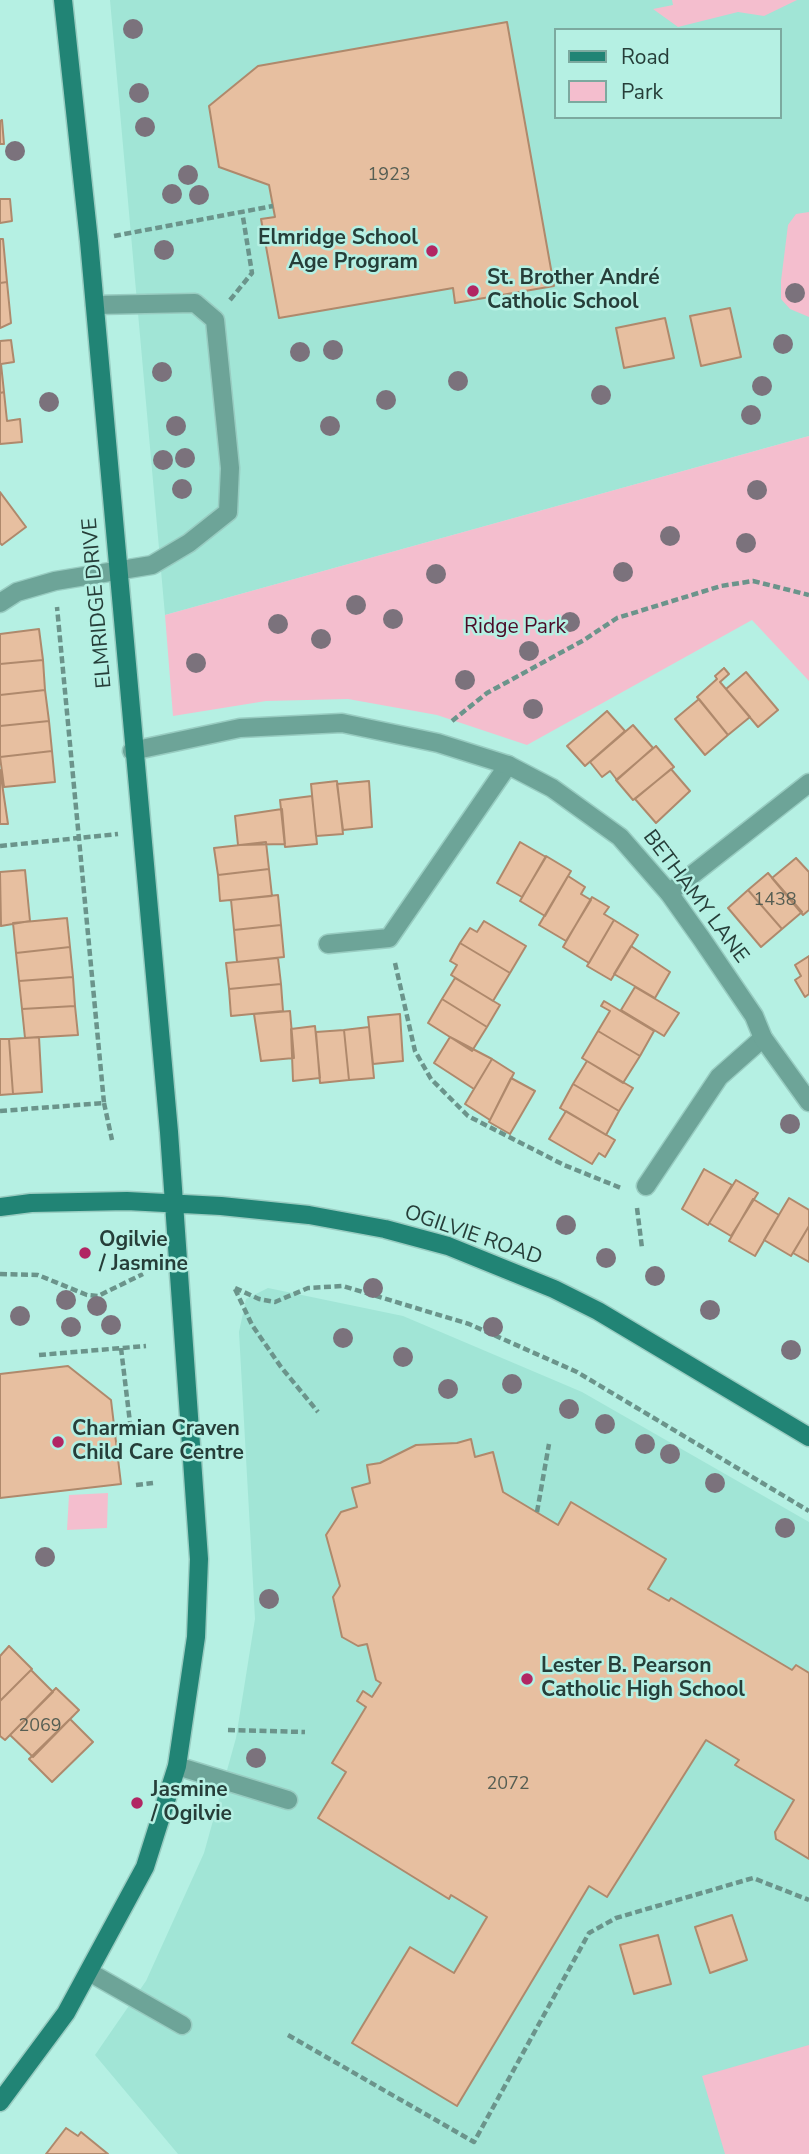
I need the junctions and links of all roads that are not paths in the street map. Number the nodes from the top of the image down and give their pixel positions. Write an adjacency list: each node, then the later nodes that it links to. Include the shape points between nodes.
1 (63, 0): 2 (street, ELMRIDGE DRIVE)
2 (95, 305): 3 (street, ELMRIDGE DRIVE); 3 (street, via 195,303 215,320 230,468 228,512 152,565)
3 (119, 573): 4 (street, via 55,581 17,592); 5 (street, ELMRIDGE DRIVE)
4 (0, 603)
5 (132, 751): 6 (street, BETHAMY LANE, via 240,728 342,723 438,743); 13 (street, ELMRIDGE DRIVE)
6 (508, 765): 8 (street, BETHAMY LANE, via 552,788 620,837); 9 (street, via 389,938)
7 (809, 783): 8 (street)
8 (669, 894): 10 (street, BETHAMY LANE, via 754,1016)
9 (328, 944)
10 (763, 1038): 11 (street, BETHAMY LANE); 12 (street, via 719,1077)
11 (809, 1102)
12 (646, 1186)
13 (173, 1203): 14 (street, OGILVIE ROAD); 15 (street, OGILVIE ROAD, via 309,1215 448,1246 598,1311); 16 (street, ELMRIDGE DRIVE, via 199,1559 196,1637)
14 (0, 1207)
15 (809, 1437)
16 (177, 1766): 17 (street); 18 (street, ELMRIDGE DRIVE, via 145,1867)
17 (288, 1800)
18 (89, 1972): 19 (street); 20 (street, ELMRIDGE DRIVE, via 66,2012)
19 (182, 2025)
20 (0, 2102)

